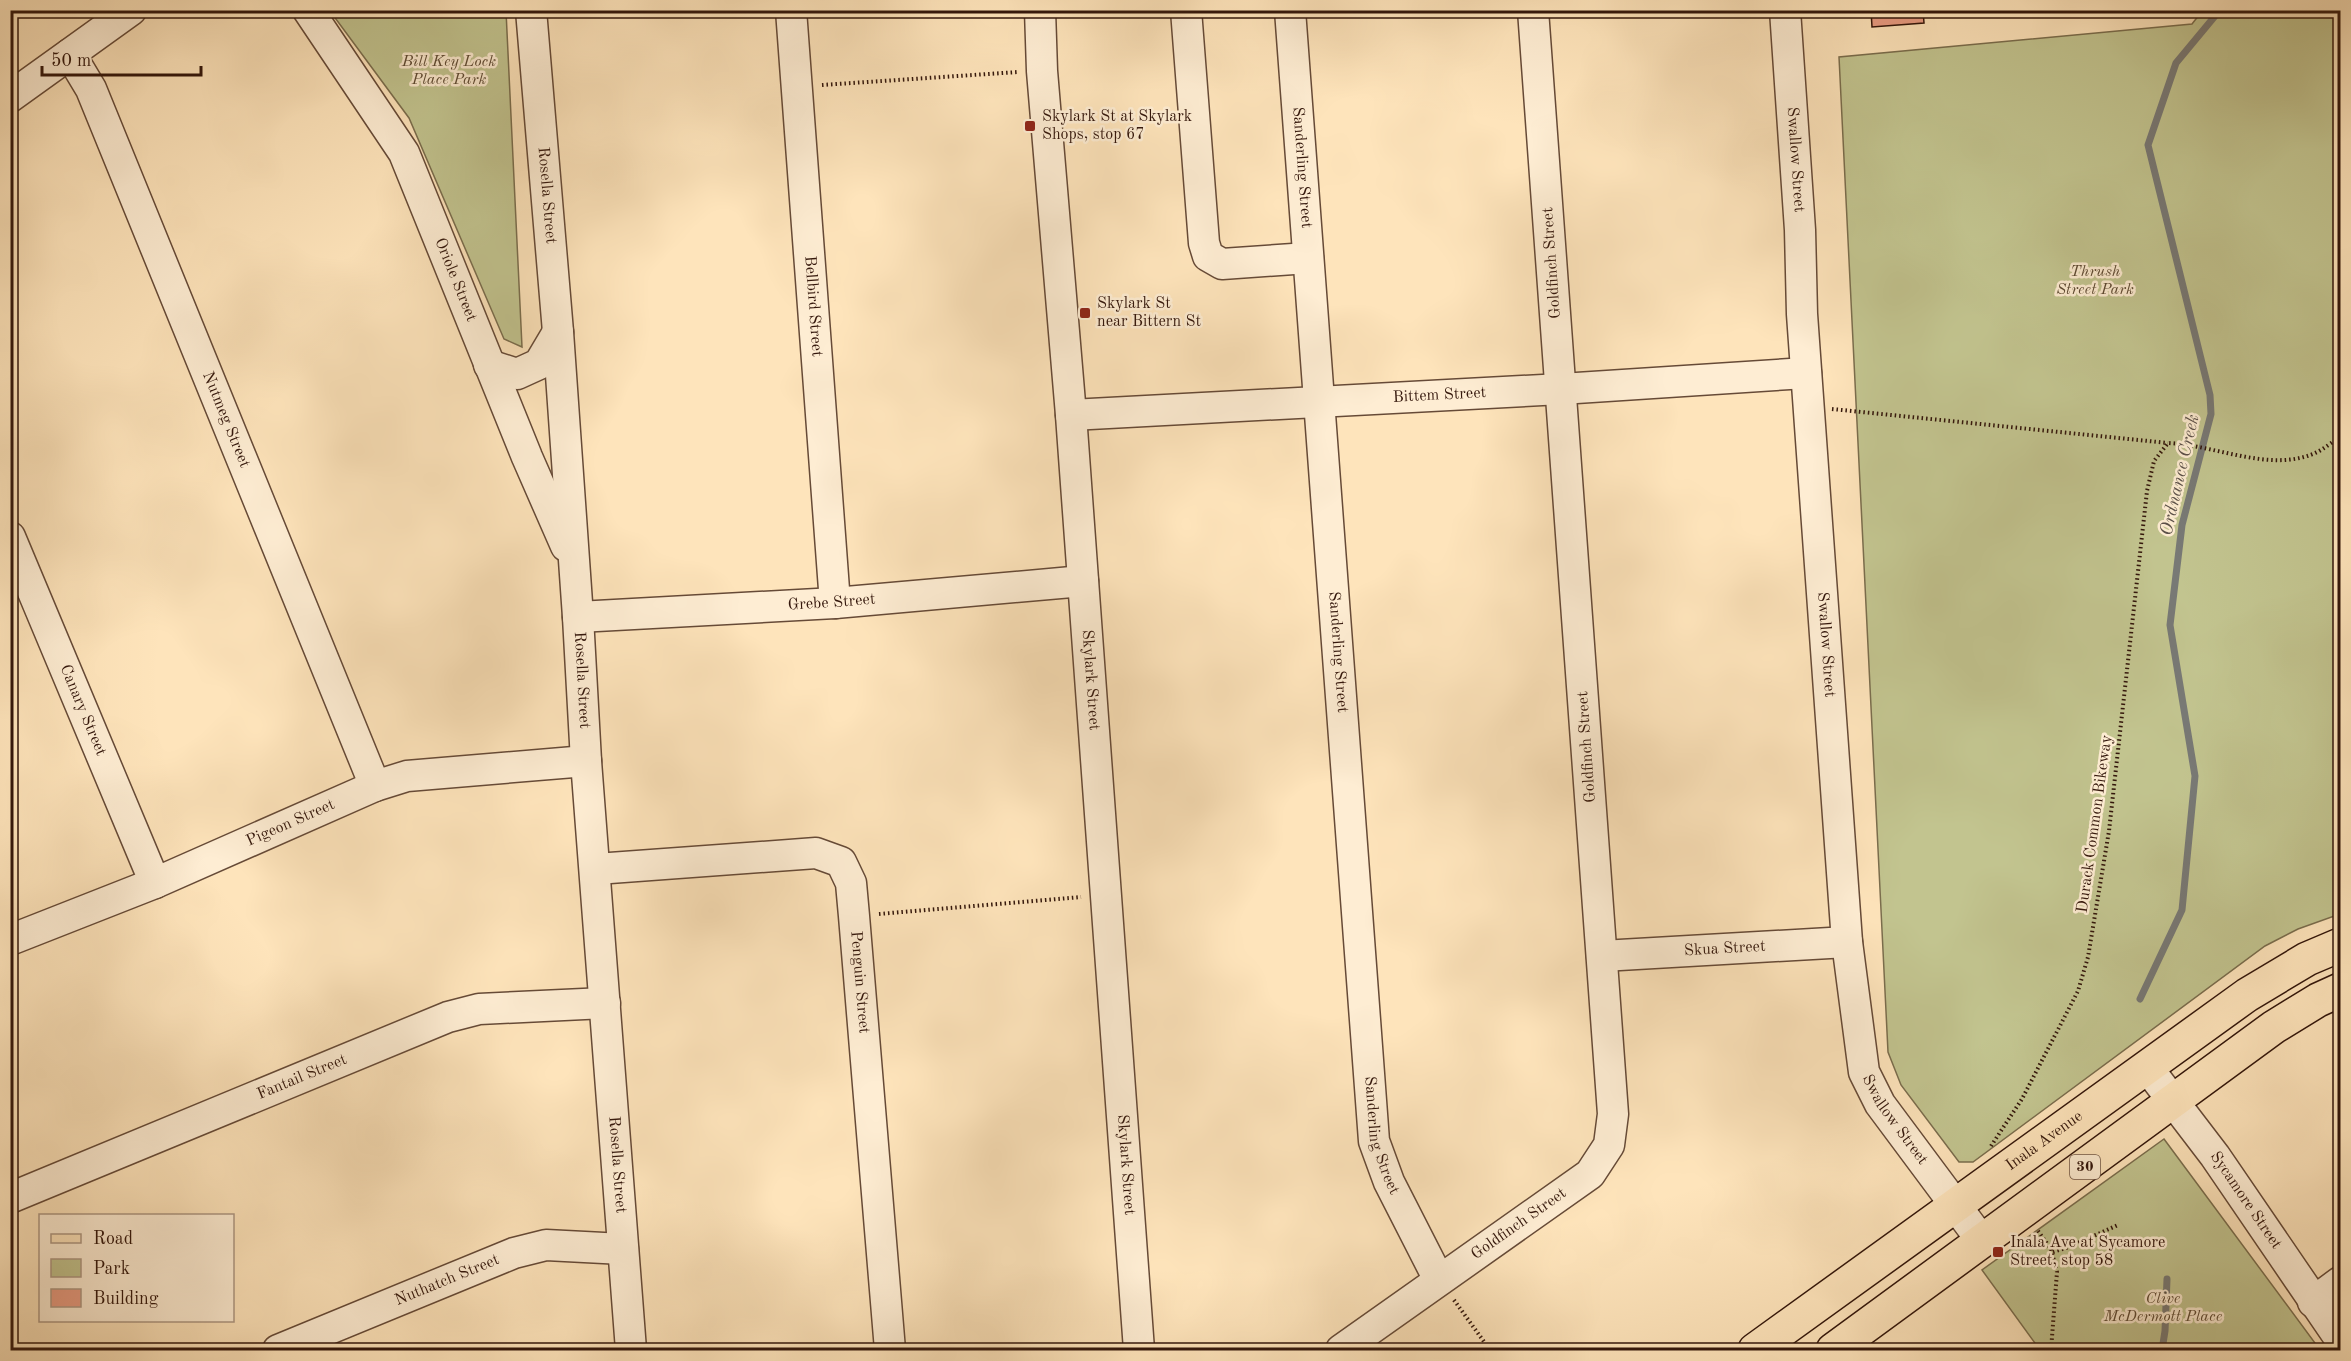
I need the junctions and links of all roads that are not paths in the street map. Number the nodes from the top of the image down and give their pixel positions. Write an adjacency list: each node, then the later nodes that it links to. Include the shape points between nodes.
1 (131, 10): 10 (street)
2 (308, 10): 14 (street, Oriole Street, via 404,153)
3 (531, 10): 13 (street, Rosella Street)
4 (791, 10): 22 (street, Bellbird Street)
5 (1040, 10): 18 (street, Skylark Street)
6 (1186, 10): 12 (street, via 1208,256 1222,264)
7 (1290, 10): 12 (street, Sanderling Street)
8 (1533, 10): 16 (street, Goldfinch Street)
9 (1785, 10): 15 (street, Swallow Street)
10 (70, 54): 11 (street); 25 (street, Nutmeg Street, via 91,89)
11 (10, 97)
12 (1308, 258): 17 (street, Sanderling Street)
13 (558, 332): 14 (street, via 539,364 517,374); 20 (street, Rosella Street)
14 (489, 365): 20 (street, Oriole Street)
15 (1806, 373): 16 (street, Bittem Street); 29 (street, Swallow Street)
16 (1561, 389): 17 (street, Bittem Street); 31 (street, Goldfinch Street)
17 (1319, 402): 18 (street, Bittem Street); 40 (street, Sanderling Street, via 1374,1141 1389,1182)
18 (1071, 415): 21 (street, Skylark Street)
19 (10, 537): 27 (street, Canary Street)
20 (574, 565): 23 (street, Rosella Street)
21 (1083, 581): 22 (street, Grebe Street); 47 (street, Skylark Street)
22 (835, 603): 23 (street, Grebe Street)
23 (578, 617): 24 (street, Rosella Street)
24 (586, 761): 25 (street, Pigeon Street, via 407,776); 26 (street, Rosella Street)
25 (375, 786): 27 (street, Pigeon Street)
26 (596, 869): 33 (street, Rosella Street); 46 (street, Penguin Street, via 816,853 841,862 851,884)
27 (155, 883): 28 (street, Pigeon Street)
28 (10, 940)
29 (1847, 942): 31 (street, Skua Street); 37 (street, Swallow Street, via 1864,1072 1880,1104)
30 (2340, 945): 34 (main road, Inala Avenue, via 2266,983)
31 (1602, 956): 40 (street, Goldfinch Street, via 1613,1114 1609,1145 1590,1174)
32 (2340, 990): 35 (main road, 30, via 2295,1014)
33 (605, 1003): 36 (street, Fantail Street, via 479,1009 448,1017); 39 (street, Rosella Street)
34 (2147, 1067): 35 (street, Sycamore Street); 37 (main road, Inala Avenue)
35 (2173, 1101): 38 (main road, 30); 42 (street, Sycamore Street, via 2215,1156)
36 (10, 1198)
37 (1956, 1204): 38 (street, Swallow Street); 49 (main road, Inala Avenue)
38 (1982, 1242): 50 (main road, 30)
39 (623, 1249): 44 (street, Nuthatch Street, via 546,1245 514,1253); 45 (street, Rosella Street)
40 (1439, 1280): 48 (street, Goldfinch Street)
41 (2340, 1282): 42 (street)
42 (2313, 1302): 43 (street, Sycamore Street)
43 (2340, 1339)
44 (278, 1350)
45 (631, 1350)
46 (890, 1350)
47 (1139, 1350)
48 (1341, 1350)
49 (1755, 1350)
50 (1833, 1350)

